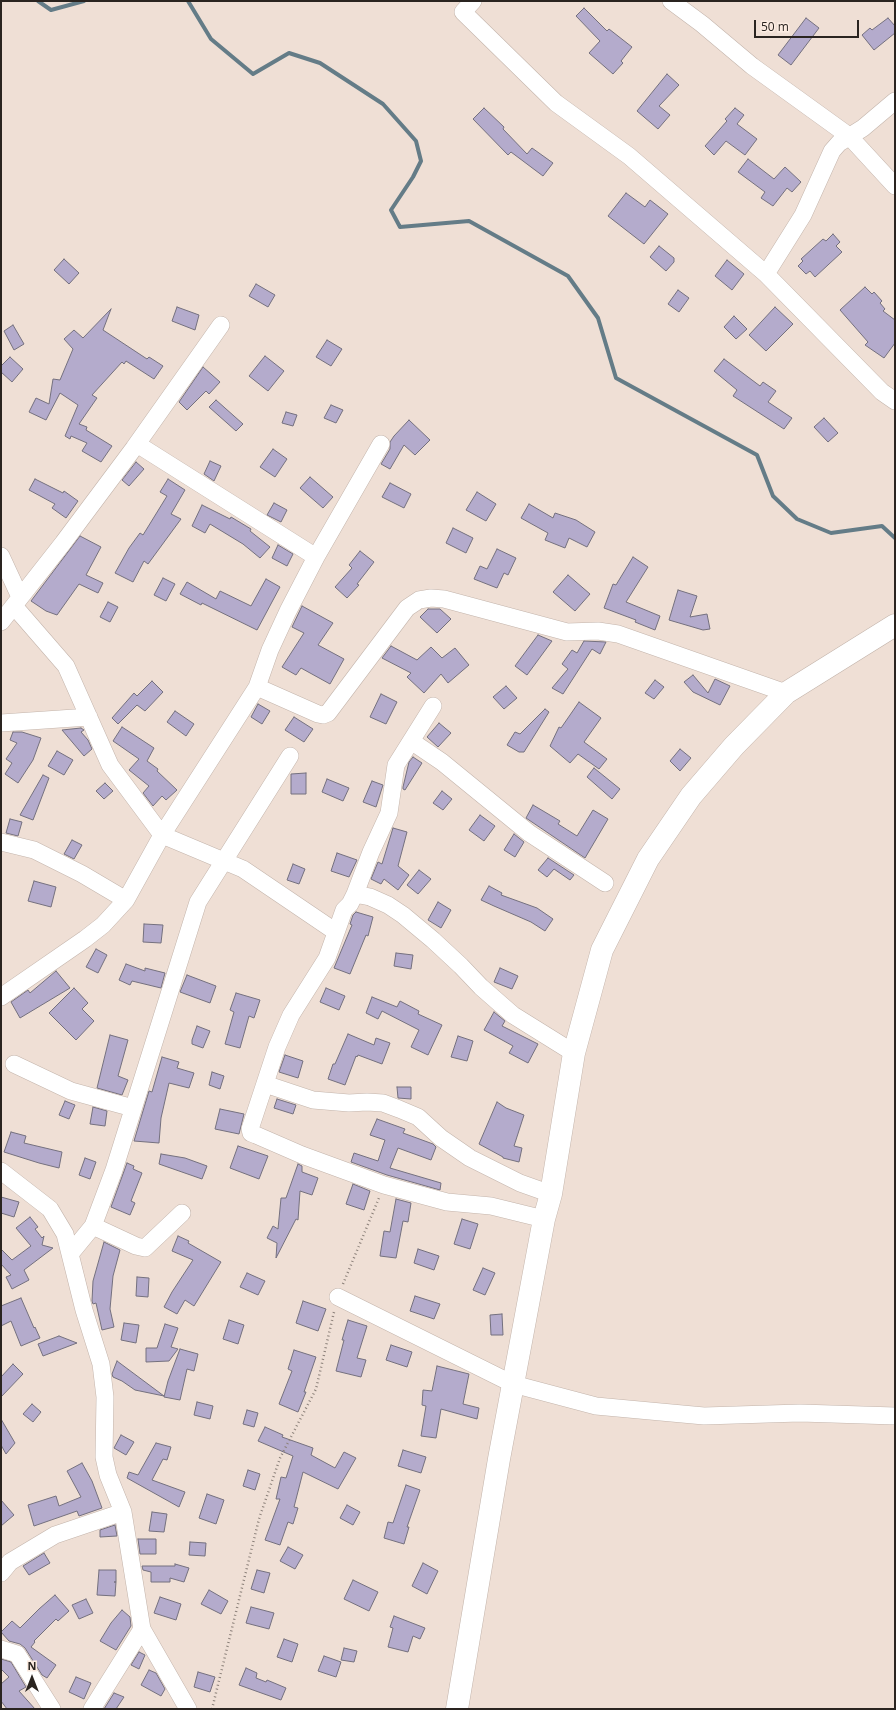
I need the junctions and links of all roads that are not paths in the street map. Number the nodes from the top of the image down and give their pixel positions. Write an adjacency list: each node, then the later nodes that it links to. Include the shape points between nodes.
1 (473, 1): 6 (street, via 463,12 556,103 629,156)
2 (671, 1): 4 (street, via 752,66)
3 (895, 101): 4 (street, via 863,128)
4 (849, 136): 5 (street); 6 (street, via 832,151 803,215)
5 (895, 186)
6 (766, 274): 8 (street, via 882,392)
7 (221, 325): 9 (street)
8 (895, 401)
9 (137, 444): 12 (street); 13 (street)
10 (381, 444): 12 (street)
11 (1, 556): 13 (street)
12 (316, 557): 16 (street, via 270,650)
13 (17, 602): 14 (street); 19 (street, via 66,666)
14 (1, 622)
15 (895, 625): 17 (main road)
16 (257, 687): 17 (street, via 318,714 328,713 407,608 419,600 431,598 444,599 567,632 598,631 618,634); 23 (street)
17 (786, 693): 31 (main road, via 734,746 691,796 648,860 602,950)
18 (433, 706): 21 (street)
19 (88, 717): 20 (street); 23 (street, via 110,764)
20 (1, 723)
21 (411, 741): 26 (street, via 442,762 529,833); 27 (street, via 396,764 389,813)
22 (290, 756): 25 (street)
23 (162, 835): 25 (street); 28 (street)
24 (1, 842): 28 (street, via 34,850)
25 (223, 861): 29 (street, via 243,868); 34 (street, via 198,902)
26 (605, 883)
27 (355, 894): 29 (street, via 344,910); 31 (street, via 382,902 403,915 513,1015)
28 (126, 900): 30 (street, via 103,925 85,939)
29 (336, 932): 33 (street, via 327,958 290,1015)
30 (1, 997)
31 (574, 1053): 36 (main road)
32 (14, 1064): 34 (street, via 71,1091)
33 (265, 1084): 36 (street, via 313,1100 383,1103 399,1109 418,1118 470,1158 520,1183); 38 (street, via 250,1129 252,1133 302,1156 384,1185 447,1202 491,1206)
34 (133, 1108): 39 (street)
35 (1, 1171): 40 (street, via 50,1209 65,1234)
36 (551, 1194): 38 (main road)
37 (182, 1213): 39 (street, via 145,1248)
38 (544, 1219): 42 (main road)
39 (93, 1226): 40 (street)
40 (70, 1254): 44 (street, via 101,1364 105,1397 104,1458)
41 (338, 1297): 42 (street)
42 (512, 1384): 43 (street, via 596,1406 704,1416 800,1412); 51 (main road)
43 (895, 1416)
44 (123, 1512): 45 (street, via 55,1535 10,1562); 46 (street)
45 (1, 1573)
46 (142, 1629): 49 (street); 50 (street)
47 (1, 1648): 48 (street, via 16,1654)
48 (52, 1709)
49 (92, 1709)
50 (188, 1709)
51 (457, 1709)

